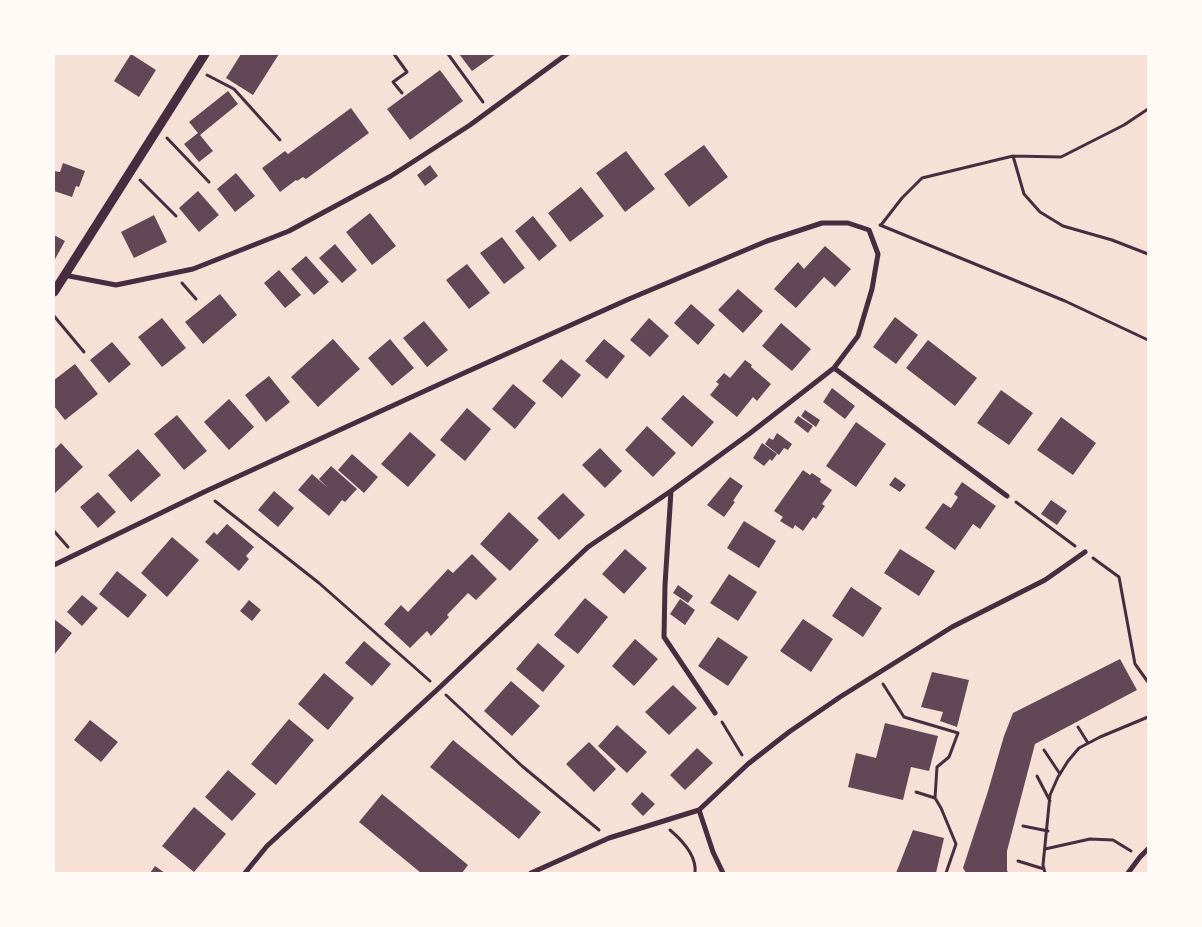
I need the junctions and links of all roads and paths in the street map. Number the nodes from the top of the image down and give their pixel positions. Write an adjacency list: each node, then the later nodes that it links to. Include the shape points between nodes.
1 (205, 54): 5 (street)
2 (394, 54): 6 (path, via 407,72 394,82)
3 (448, 54): 8 (path)
4 (567, 54): 8 (street)
5 (195, 69): 9 (street); 10 (path, via 234,89)
6 (402, 93)
7 (1148, 108): 11 (path, via 1124,125 1061,157)
8 (490, 110): 18 (street, via 391,176 290,231 193,270)
9 (158, 128): 12 (street); 13 (path)
10 (280, 140)
11 (1013, 156): 15 (path, via 922,178); 17 (path, via 1024,194 1040,212 1063,226)
12 (130, 171): 14 (path); 19 (street)
13 (210, 182)
14 (176, 216)
15 (881, 225): 16 (path); 23 (path, via 1064,301)
16 (869, 230): 25 (street, via 878,254 872,289 858,336); 27 (street, via 848,223 822,223 767,241 603,310)
17 (1148, 254)
18 (173, 273): 19 (street, via 116,285); 21 (path)
19 (64, 275): 20 (street)
20 (54, 292)
21 (196, 298)
22 (54, 316): 24 (path)
23 (1148, 340)
24 (84, 352)
25 (834, 368): 26 (street); 28 (street)
26 (671, 490): 35 (street, via 588,547); 36 (street, via 664,637)
27 (204, 492): 31 (street); 35 (path, via 319,583)
28 (1007, 496): 30 (path)
29 (54, 531): 31 (path)
30 (1085, 552): 33 (street, via 1045,580 952,627); 34 (path, via 1120,577 1136,664)
31 (75, 555): 32 (street)
32 (54, 565)
33 (877, 674): 42 (street, via 789,732); 46 (path, via 904,717 958,733 949,757 937,767)
34 (1148, 682)
35 (438, 688): 52 (path, via 522,766); 58 (street, via 267,846)
36 (715, 713)
37 (1148, 717): 40 (path)
38 (1078, 727): 40 (path)
39 (729, 733): 42 (path)
40 (1088, 743): 43 (path, via 1079,748)
41 (1044, 750): 43 (path)
42 (748, 764): 48 (street)
43 (1060, 774): 47 (path)
44 (1037, 776): 47 (path)
45 (916, 792): 46 (path)
46 (935, 798): 62 (path, via 956,844)
47 (1050, 802): 51 (path)
48 (699, 810): 49 (street); 61 (street)
49 (660, 822): 52 (street); 60 (path, via 684,842 696,866)
50 (1023, 826): 51 (path)
51 (1048, 831): 53 (path)
52 (609, 838): 59 (street)
53 (1045, 849): 55 (path, via 1090,839 1113,840); 57 (path)
54 (1148, 849): 55 (street)
55 (1140, 857): 63 (street)
56 (1018, 861): 57 (path)
57 (1045, 871)
58 (245, 873)
59 (531, 873)
60 (695, 873)
61 (723, 873)
62 (946, 873)
63 (1128, 873)

